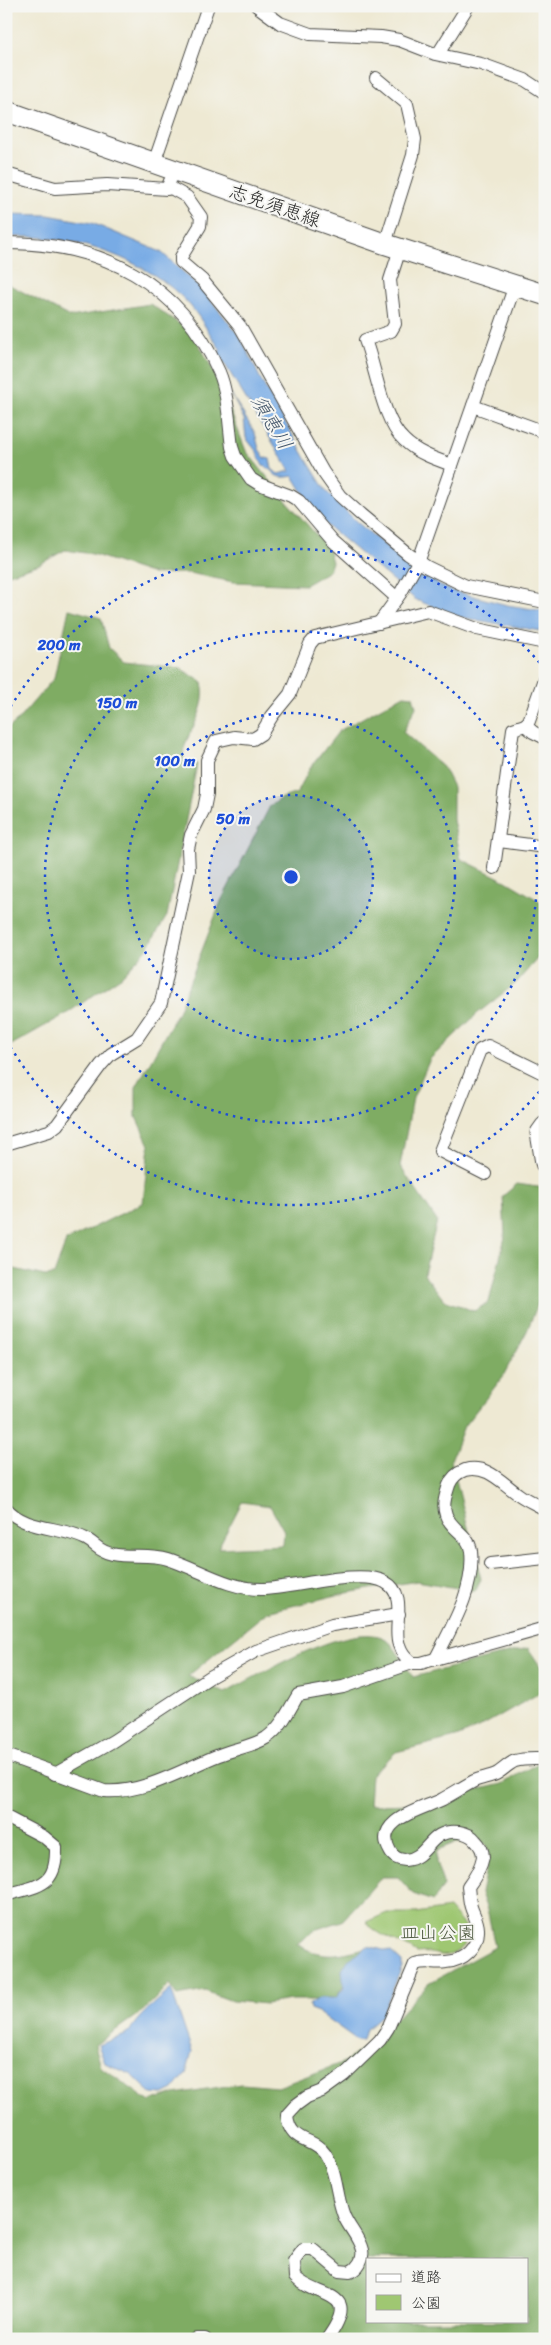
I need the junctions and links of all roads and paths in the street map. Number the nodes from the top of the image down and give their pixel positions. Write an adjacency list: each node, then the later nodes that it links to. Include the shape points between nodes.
1 (208, 6): 8 (street)
2 (258, 6): 4 (street, via 280,23 310,34 400,40)
3 (468, 6): 4 (street)
4 (438, 54): 6 (street, via 481,64 525,80)
5 (376, 78): 12 (street, via 407,104 416,139)
6 (545, 93)
7 (6, 111): 8 (main road, 志免須恵線)
8 (154, 163): 10 (main road, 志免須恵線)
9 (6, 174): 10 (street, via 55,188 107,185 167,189)
10 (171, 178): 12 (main road, 志免須恵線); 18 (street, via 201,217 200,226 181,262 208,287 240,326 299,432 340,496 390,540)
11 (6, 243): 19 (street, via 57,246 103,258 144,280 169,299 197,330 220,373 232,447 251,479 299,501 333,541)
12 (393, 246): 13 (main road, 志免須恵線); 17 (street, via 390,280 395,324 391,331 365,340 384,408 403,440 424,454)
13 (515, 285): 14 (main road, 志免須恵線); 15 (street)
14 (545, 295)
15 (473, 406): 16 (street); 17 (street)
16 (545, 432)
17 (452, 465): 18 (street)
18 (419, 560): 19 (street); 20 (street, via 466,586)
19 (398, 596): 21 (street)
20 (545, 602)
21 (379, 623): 22 (street, via 428,611 477,629); 31 (street, via 315,638 290,694 261,734 253,739 216,741 207,760 204,809 188,849 189,871 161,1003 137,1038 111,1054 101,1065 57,1125)
22 (545, 643)
23 (545, 676): 24 (street)
24 (525, 725): 25 (street); 26 (street, via 514,729)
25 (545, 738)
26 (499, 840): 27 (street); 28 (street)
27 (545, 847)
28 (494, 868)
29 (545, 1074): 33 (street, via 488,1046 480,1050 440,1151)
30 (545, 1126): 32 (street, via 540,1133)
31 (6, 1144)
32 (545, 1163)
33 (485, 1174)
34 (6, 1508): 38 (street, via 20,1520 86,1539 100,1551 168,1559 246,1588 276,1588 365,1577 378,1579 394,1590)
35 (545, 1509): 40 (street, via 482,1470 472,1468 459,1472 451,1480 444,1500 446,1515 468,1540 471,1564 466,1593)
36 (545, 1558): 37 (street)
37 (490, 1564)
38 (399, 1614): 41 (street, via 398,1643 403,1655); 44 (street, via 332,1625 256,1651)
39 (545, 1628): 40 (street)
40 (436, 1658): 41 (street, via 421,1664)
41 (412, 1663): 44 (street, via 343,1686 298,1695 276,1730 265,1739 153,1782 120,1792 104,1791)
42 (6, 1755): 44 (street)
43 (545, 1759): 49 (street, via 514,1761 497,1773 398,1818 390,1826 387,1842 390,1851 397,1859 403,1860 422,1854 430,1841 442,1833 453,1831 473,1836 483,1856 468,1887 478,1930 469,1954 446,1962 415,1964 380,2040 344,2075 322,2091 307,2097 287,2115 292,2131 324,2153 332,2169 344,2218 362,2251 360,2263 350,2272 339,2271 313,2248 303,2249 294,2261 295,2277 302,2285 333,2296 339,2304 339,2320)
44 (55, 1774)
45 (6, 1817): 46 (street, via 56,1847 56,1863 53,1874 43,1884)
46 (6, 1895)
47 (196, 2339): 48 (street)
48 (205, 2339)
49 (326, 2339)

